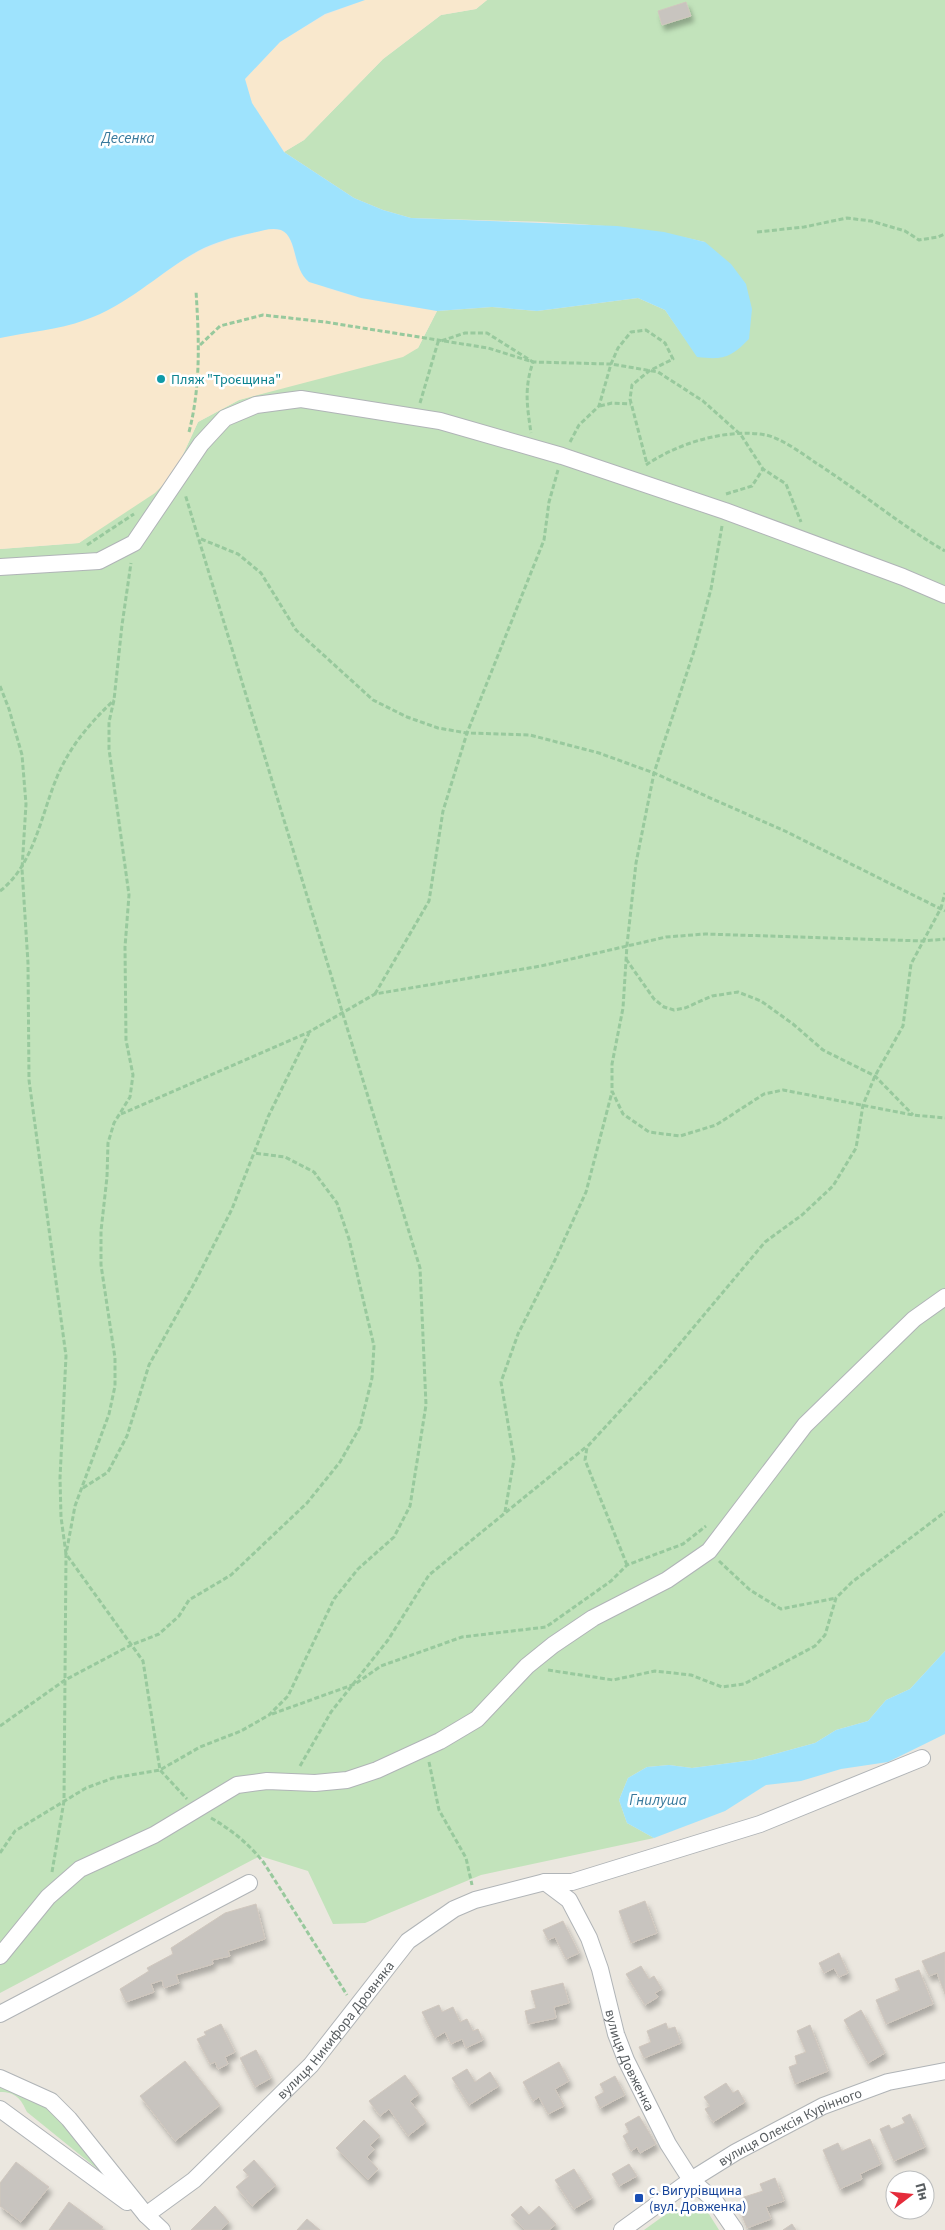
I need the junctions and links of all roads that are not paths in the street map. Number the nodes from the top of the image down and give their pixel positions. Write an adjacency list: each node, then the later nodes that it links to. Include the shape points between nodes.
1 (0, 567): 2 (street, via 99,561 134,542 201,444 225,418 256,405 301,399 440,421 562,456 725,511)
2 (945, 595)
3 (945, 1297): 7 (street, via 914,1319 805,1425 709,1551 667,1580 593,1618 553,1645 527,1666 477,1719 426,1748 347,1780 315,1783 267,1781 237,1785 154,1835 80,1869 48,1896)
4 (922, 1758): 5 (street, вулиця Никифора Дровняка, via 760,1824 572,1882)
5 (545, 1882): 12 (street, вулиця Довженка, via 569,1900 589,1938 626,2060 668,2144); 13 (street, вулиця Никифора Дровняка, via 475,1900 408,1941 304,2072 194,2180)
6 (249, 1883): 8 (street)
7 (0, 1956)
8 (0, 2014)
9 (945, 2071): 12 (street, вулиця Олексія Курінного, via 888,2082 823,2106 736,2152)
10 (0, 2078): 13 (street, via 51,2101)
11 (0, 2109): 13 (street)
12 (692, 2180): 15 (street, вулиця Олексія Курінного); 16 (street, вулиця Довженка, via 716,2201)
13 (146, 2215): 14 (street)
14 (162, 2230)
15 (622, 2230)
16 (735, 2230)

